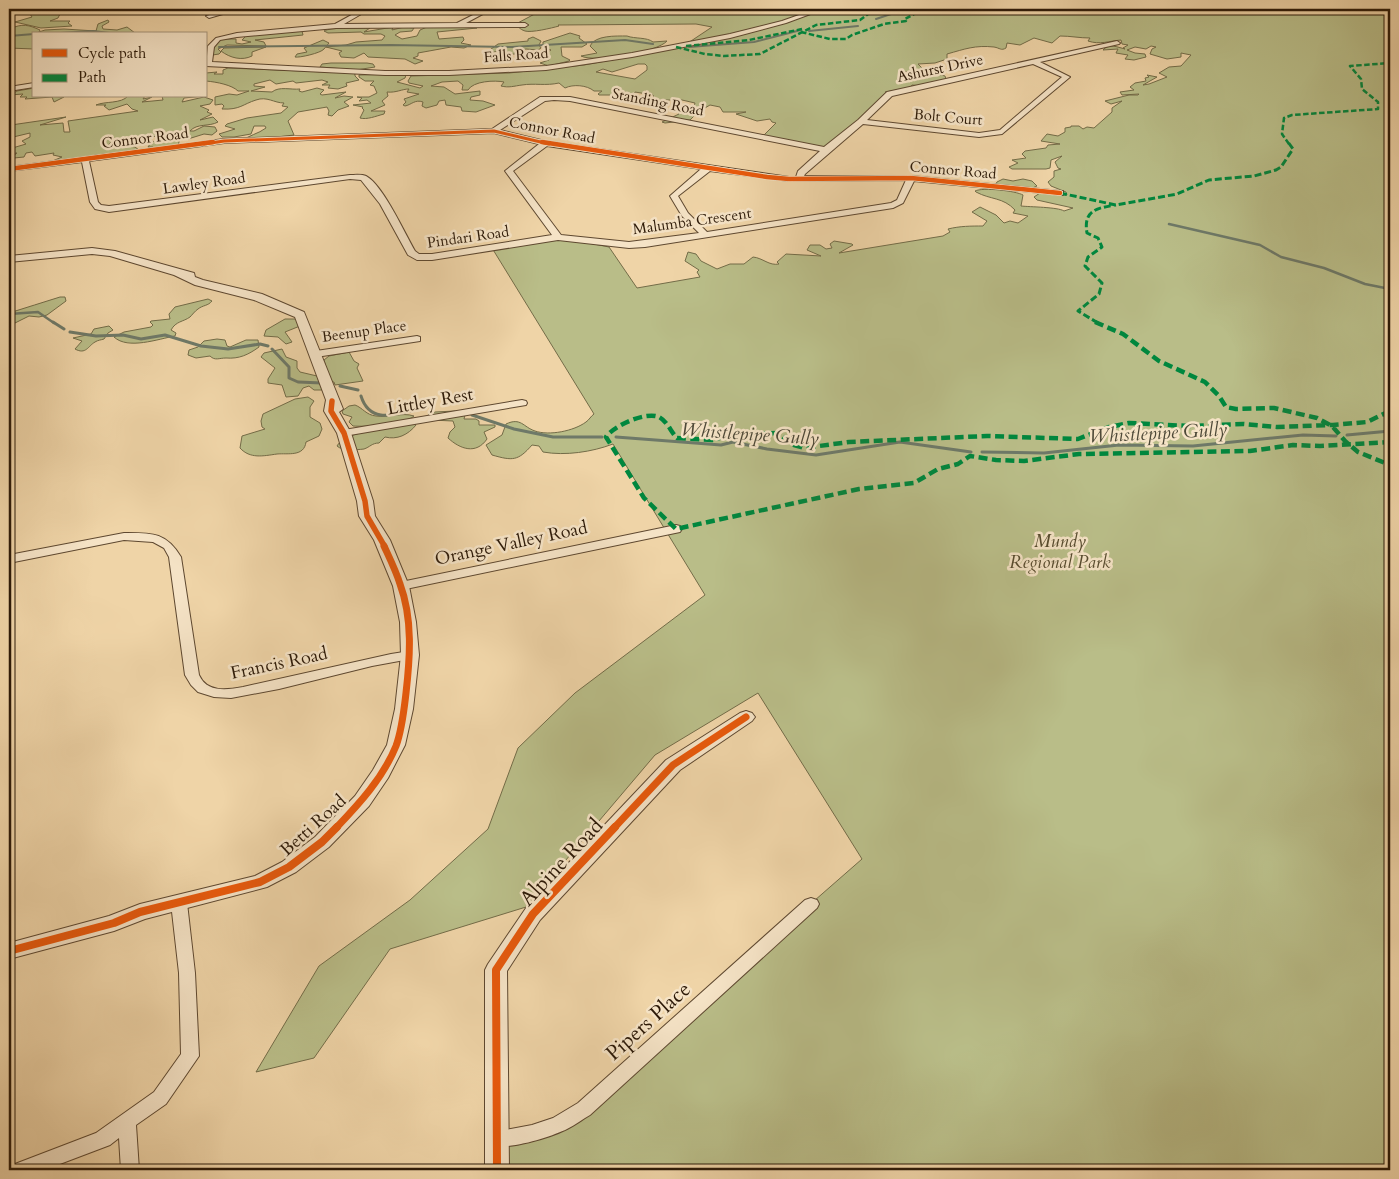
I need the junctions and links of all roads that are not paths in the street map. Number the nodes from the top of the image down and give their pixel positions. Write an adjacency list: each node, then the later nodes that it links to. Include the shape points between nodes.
1 (237, 9): 6 (street)
2 (345, 9): 5 (street)
3 (489, 9): 7 (street)
4 (822, 9): 11 (street, Falls Road, via 763,28)
5 (365, 10): 9 (street)
6 (208, 16)
7 (458, 25): 8 (street); 9 (street)
8 (526, 25)
9 (336, 26): 13 (street, via 218,39 211,46)
10 (688, 36): 11 (street)
11 (698, 42): 15 (street, Falls Road, via 586,63 448,74)
12 (1117, 43): 14 (street, Ashurst Drive)
13 (208, 60)
14 (1034, 62): 18 (street, Ashurst Drive, via 890,94); 18 (street, Bolt Court, via 1067,78 1002,132 979,135)
15 (208, 64)
16 (32, 85): 17 (street)
17 (9, 89)
18 (860, 122): 21 (street, Ashurst Drive)
19 (494, 132): 20 (street, Connor Road); 21 (street, Standing Road, via 543,99 554,98); 22 (street, Connor Road, via 224,140)
20 (545, 142): 23 (street, Connor Road); 30 (street, via 509,170)
21 (826, 150): 27 (street, Ashurst Drive, via 801,173)
22 (85, 159): 24 (street, Connor Road); 25 (street, Lawley Road, via 94,202 98,207 109,209 350,177)
23 (708, 168): 27 (street, Connor Road); 29 (street, via 674,196 685,214)
24 (9, 169)
25 (363, 178): 30 (street, Pindari Road, via 387,208 410,253 417,257 441,256)
26 (910, 178): 27 (street, Connor Road); 28 (street, Connor Road); 29 (street, Malumba Crescent, via 900,201 893,206)
27 (800, 179)
28 (1060, 193)
29 (705, 234): 30 (street, Malumba Crescent, via 629,245)
30 (558, 236)
31 (9, 259): 33 (street, via 92,251 111,253 179,274 196,283 230,289 283,305 300,315)
32 (416, 339): 33 (street, Beenup Place)
33 (316, 354): 35 (street, via 332,401 331,411)
34 (522, 403): 35 (street, Littley Rest)
35 (343, 431): 38 (street, via 367,516 382,540)
36 (676, 529): 38 (street, Orange Valley Road)
37 (9, 559): 39 (street, Francis Road, via 114,538 140,537 166,544 174,551 192,675 204,690 223,694 246,691)
38 (401, 586): 39 (street, Betti Road)
39 (410, 654): 42 (street, Betti Road, via 396,745 362,801 322,842 289,868 254,888 223,899)
40 (746, 717): 46 (street, Alpine Road, via 673,765 533,914 496,970)
41 (811, 904): 46 (street, Pipers Place, via 584,1109 559,1124)
42 (179, 907): 43 (street, Betti Road, via 140,920); 45 (street, via 187,973 190,1056 160,1098)
43 (114, 923): 44 (street, Betti Road)
44 (9, 951)
45 (127, 1122): 47 (street, via 103,1139); 48 (street)
46 (497, 1139): 49 (street, Alpine Road)
47 (22, 1170)
48 (130, 1170)
49 (497, 1170)

